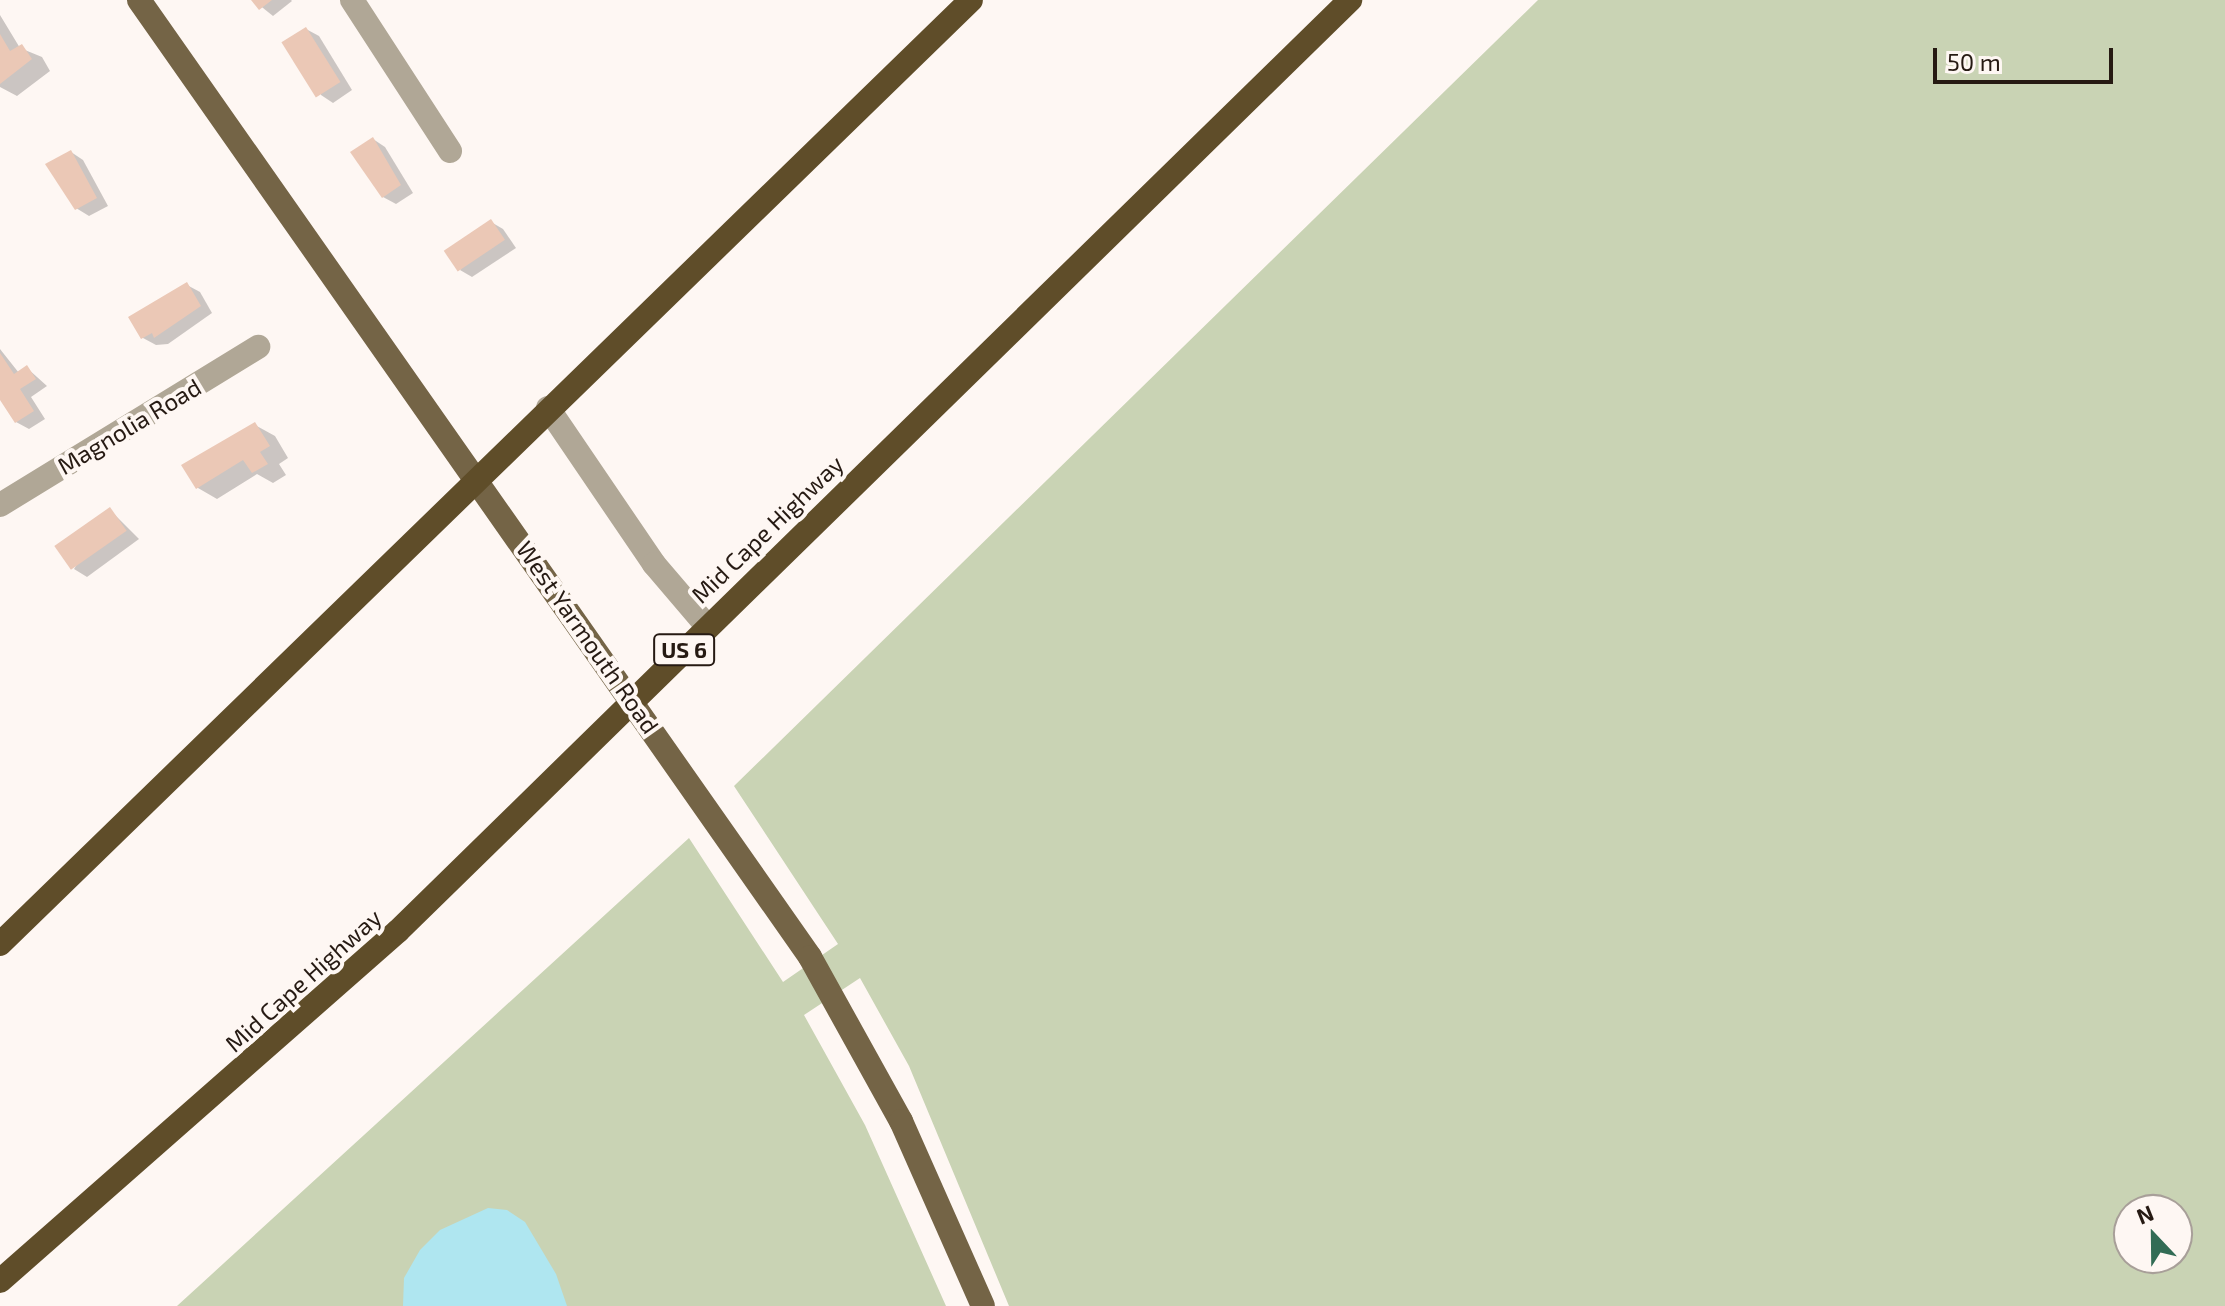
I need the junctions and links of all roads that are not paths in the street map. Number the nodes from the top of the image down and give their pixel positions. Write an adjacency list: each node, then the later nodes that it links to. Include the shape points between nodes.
1 (139, 0): 12 (main road, West Yarmouth Road, via 810,957 906,1133)
2 (352, 0): 5 (street)
3 (971, 0): 7 (highway)
4 (1350, 0): 9 (highway, Mid Cape Highway / US 6)
5 (450, 151)
6 (258, 347): 8 (street, Magnolia Road)
7 (548, 408): 9 (street, via 654,564); 10 (highway, via 270,686)
8 (0, 505)
9 (707, 626): 11 (highway, Mid Cape Highway / US 6, via 398,931)
10 (0, 944)
11 (0, 1281)
12 (983, 1306)

